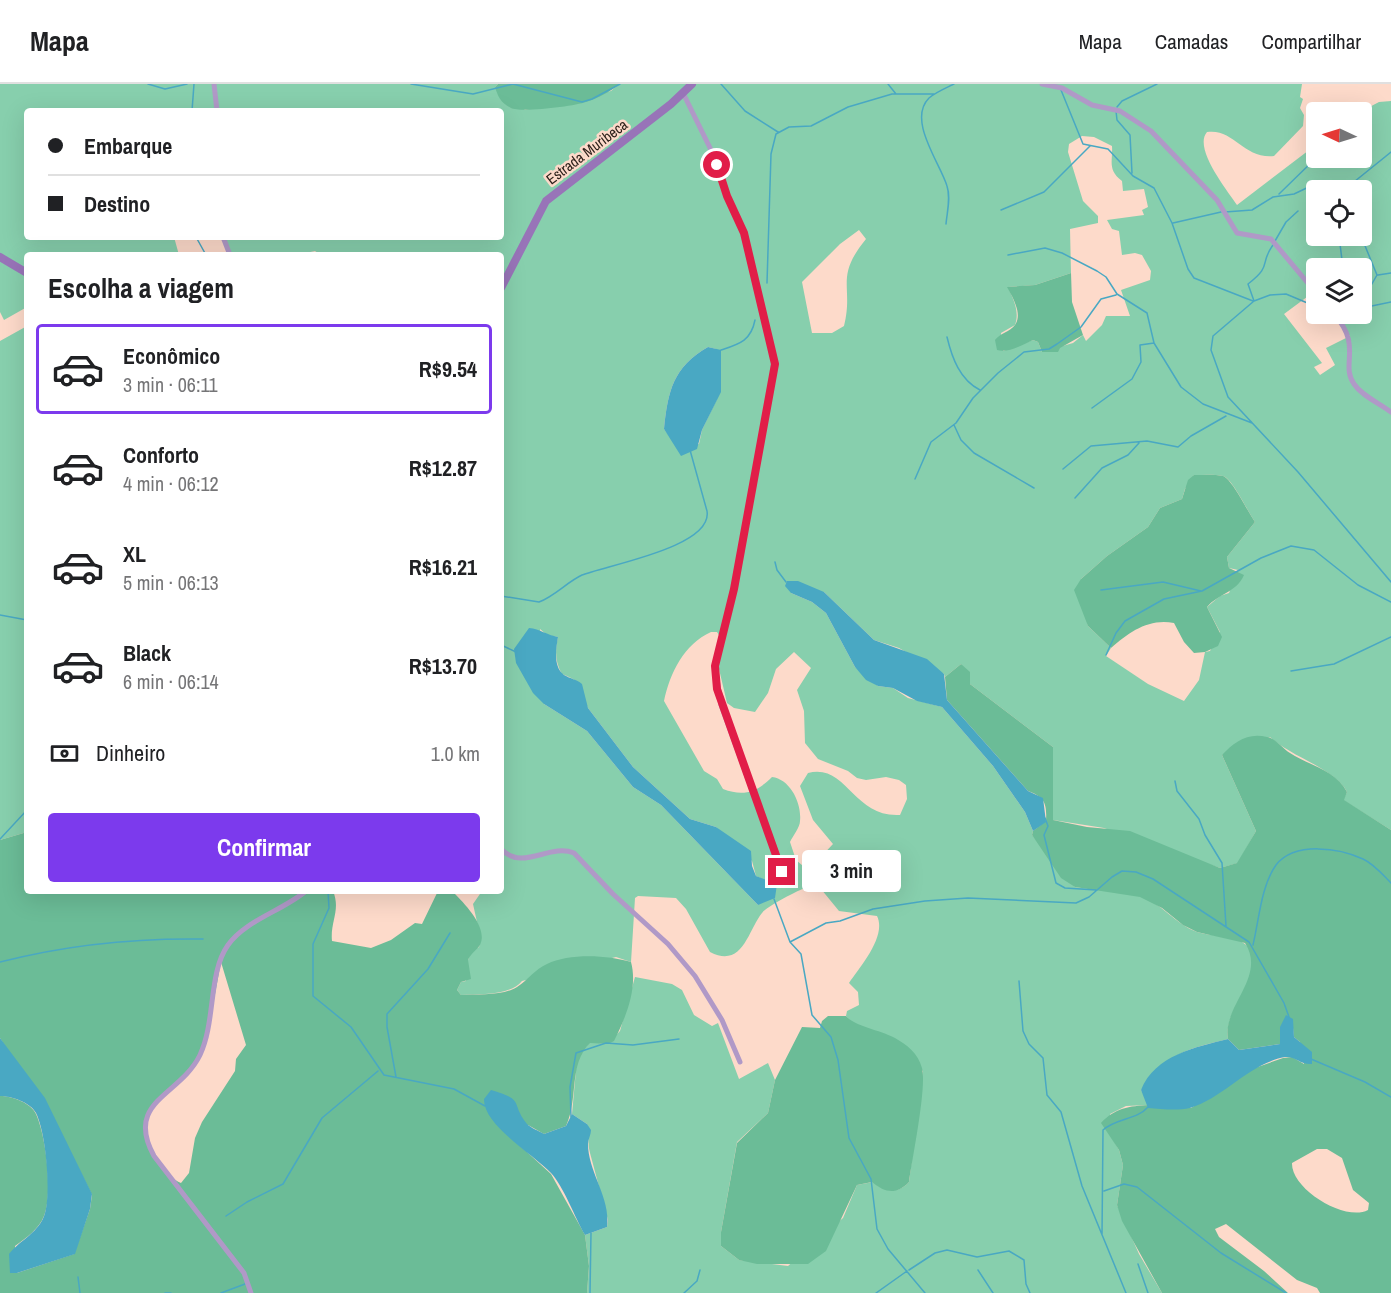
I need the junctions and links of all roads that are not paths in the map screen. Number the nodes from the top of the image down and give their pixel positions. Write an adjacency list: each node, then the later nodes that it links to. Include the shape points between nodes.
1 (214, 84): 5 (street)
2 (692, 84): 4 (street, Estrada Muribeca)
3 (1042, 84): 8 (street, via 1062,88 1092,105 1120,111 1151,131 1217,200 1237,233 1271,239)
4 (683, 93): 9 (street, Estrada Muribeca, via 546,201); 13 (street, via 714,156 744,233 775,364 734,589 715,666 721,705)
5 (217, 108)
6 (0, 257): 7 (street)
7 (24, 271)
8 (1306, 281)
9 (504, 282)
10 (1341, 324): 11 (street, via 1350,338 1352,381)
11 (1391, 412)
12 (504, 851): 15 (street, via 522,859 557,851 574,853 668,944 695,976 722,1020)
13 (782, 872)
14 (302, 894): 16 (street, via 238,933 226,947 217,970 209,1031 199,1058 186,1076 155,1104 145,1121 144,1134 154,1156 244,1273)
15 (740, 1062)
16 (250, 1293)

